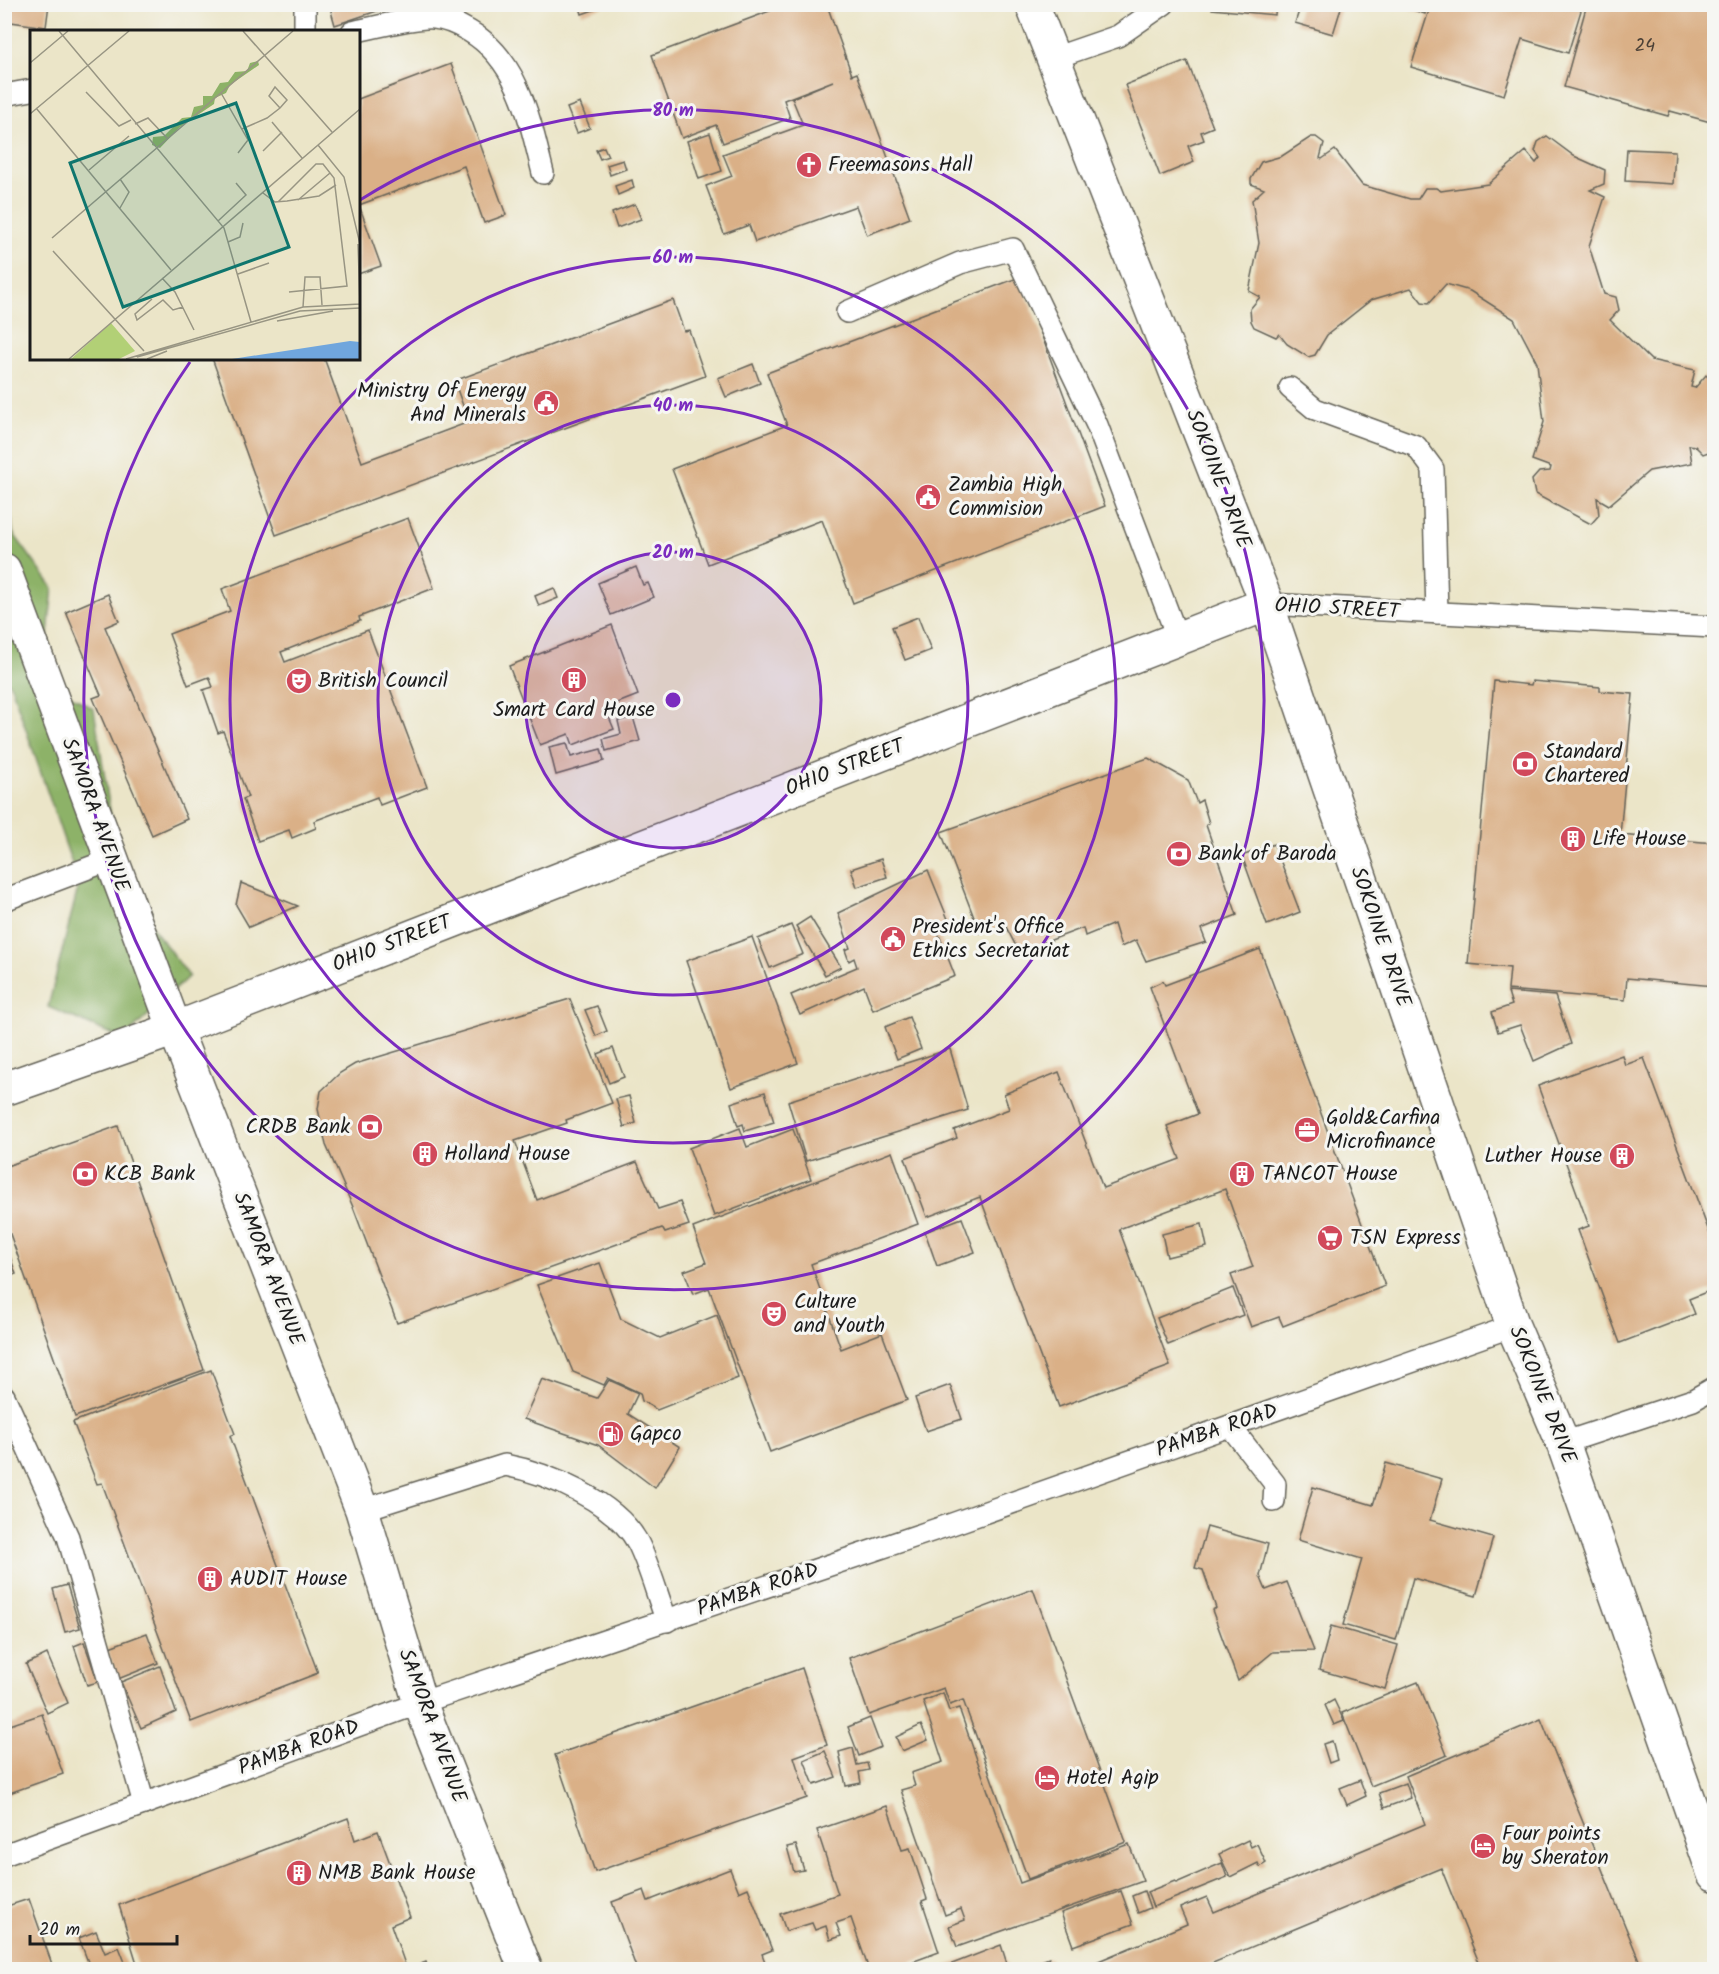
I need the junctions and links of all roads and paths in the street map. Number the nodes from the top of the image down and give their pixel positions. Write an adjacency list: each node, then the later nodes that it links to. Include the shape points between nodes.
1 (305, 4): 4 (lane)
2 (1032, 4): 6 (street, SOKOINE DRIVE)
3 (1164, 4): 6 (lane, via 1118,36)
4 (305, 30)
5 (360, 31): 9 (lane, via 434,17 477,36 496,51 513,80 529,115)
6 (1054, 58): 13 (street, SOKOINE DRIVE)
7 (30, 90): 8 (lane)
8 (4, 95)
9 (543, 173)
10 (847, 312): 16 (lane, via 960,263 1013,249 1097,425)
11 (1290, 388): 14 (lane, via 1315,409 1416,446 1433,469)
12 (4, 570): 17 (street, SAMORA AVENUE)
13 (1267, 604): 14 (lane, OHIO STREET); 16 (street, OHIO STREET); 21 (street, SOKOINE DRIVE)
14 (1437, 613): 15 (lane, OHIO STREET)
15 (1714, 627)
16 (1178, 639): 19 (street, OHIO STREET)
17 (112, 859): 18 (lane); 19 (street, SAMORA AVENUE)
18 (4, 900)
19 (175, 1029): 20 (street, OHIO STREET); 27 (street, SAMORA AVENUE)
20 (4, 1089)
21 (1513, 1326): 24 (lane, PAMBA ROAD); 25 (street, SOKOINE DRIVE)
22 (1714, 1388): 25 (lane, via 1693,1400)
23 (4, 1396): 30 (lane, via 68,1537)
24 (1230, 1426): 26 (lane, via 1275,1484); 28 (lane, PAMBA ROAD)
25 (1563, 1443): 32 (street, SOKOINE DRIVE)
26 (1274, 1501)
27 (362, 1510): 28 (lane, via 505,1465 550,1477 620,1521 637,1542); 29 (street, SAMORA AVENUE)
28 (667, 1621): 29 (lane, PAMBA ROAD)
29 (420, 1703): 30 (lane, PAMBA ROAD); 33 (street, SAMORA AVENUE)
30 (144, 1804): 31 (lane, PAMBA ROAD)
31 (4, 1855)
32 (1714, 1874)
33 (526, 1970)

